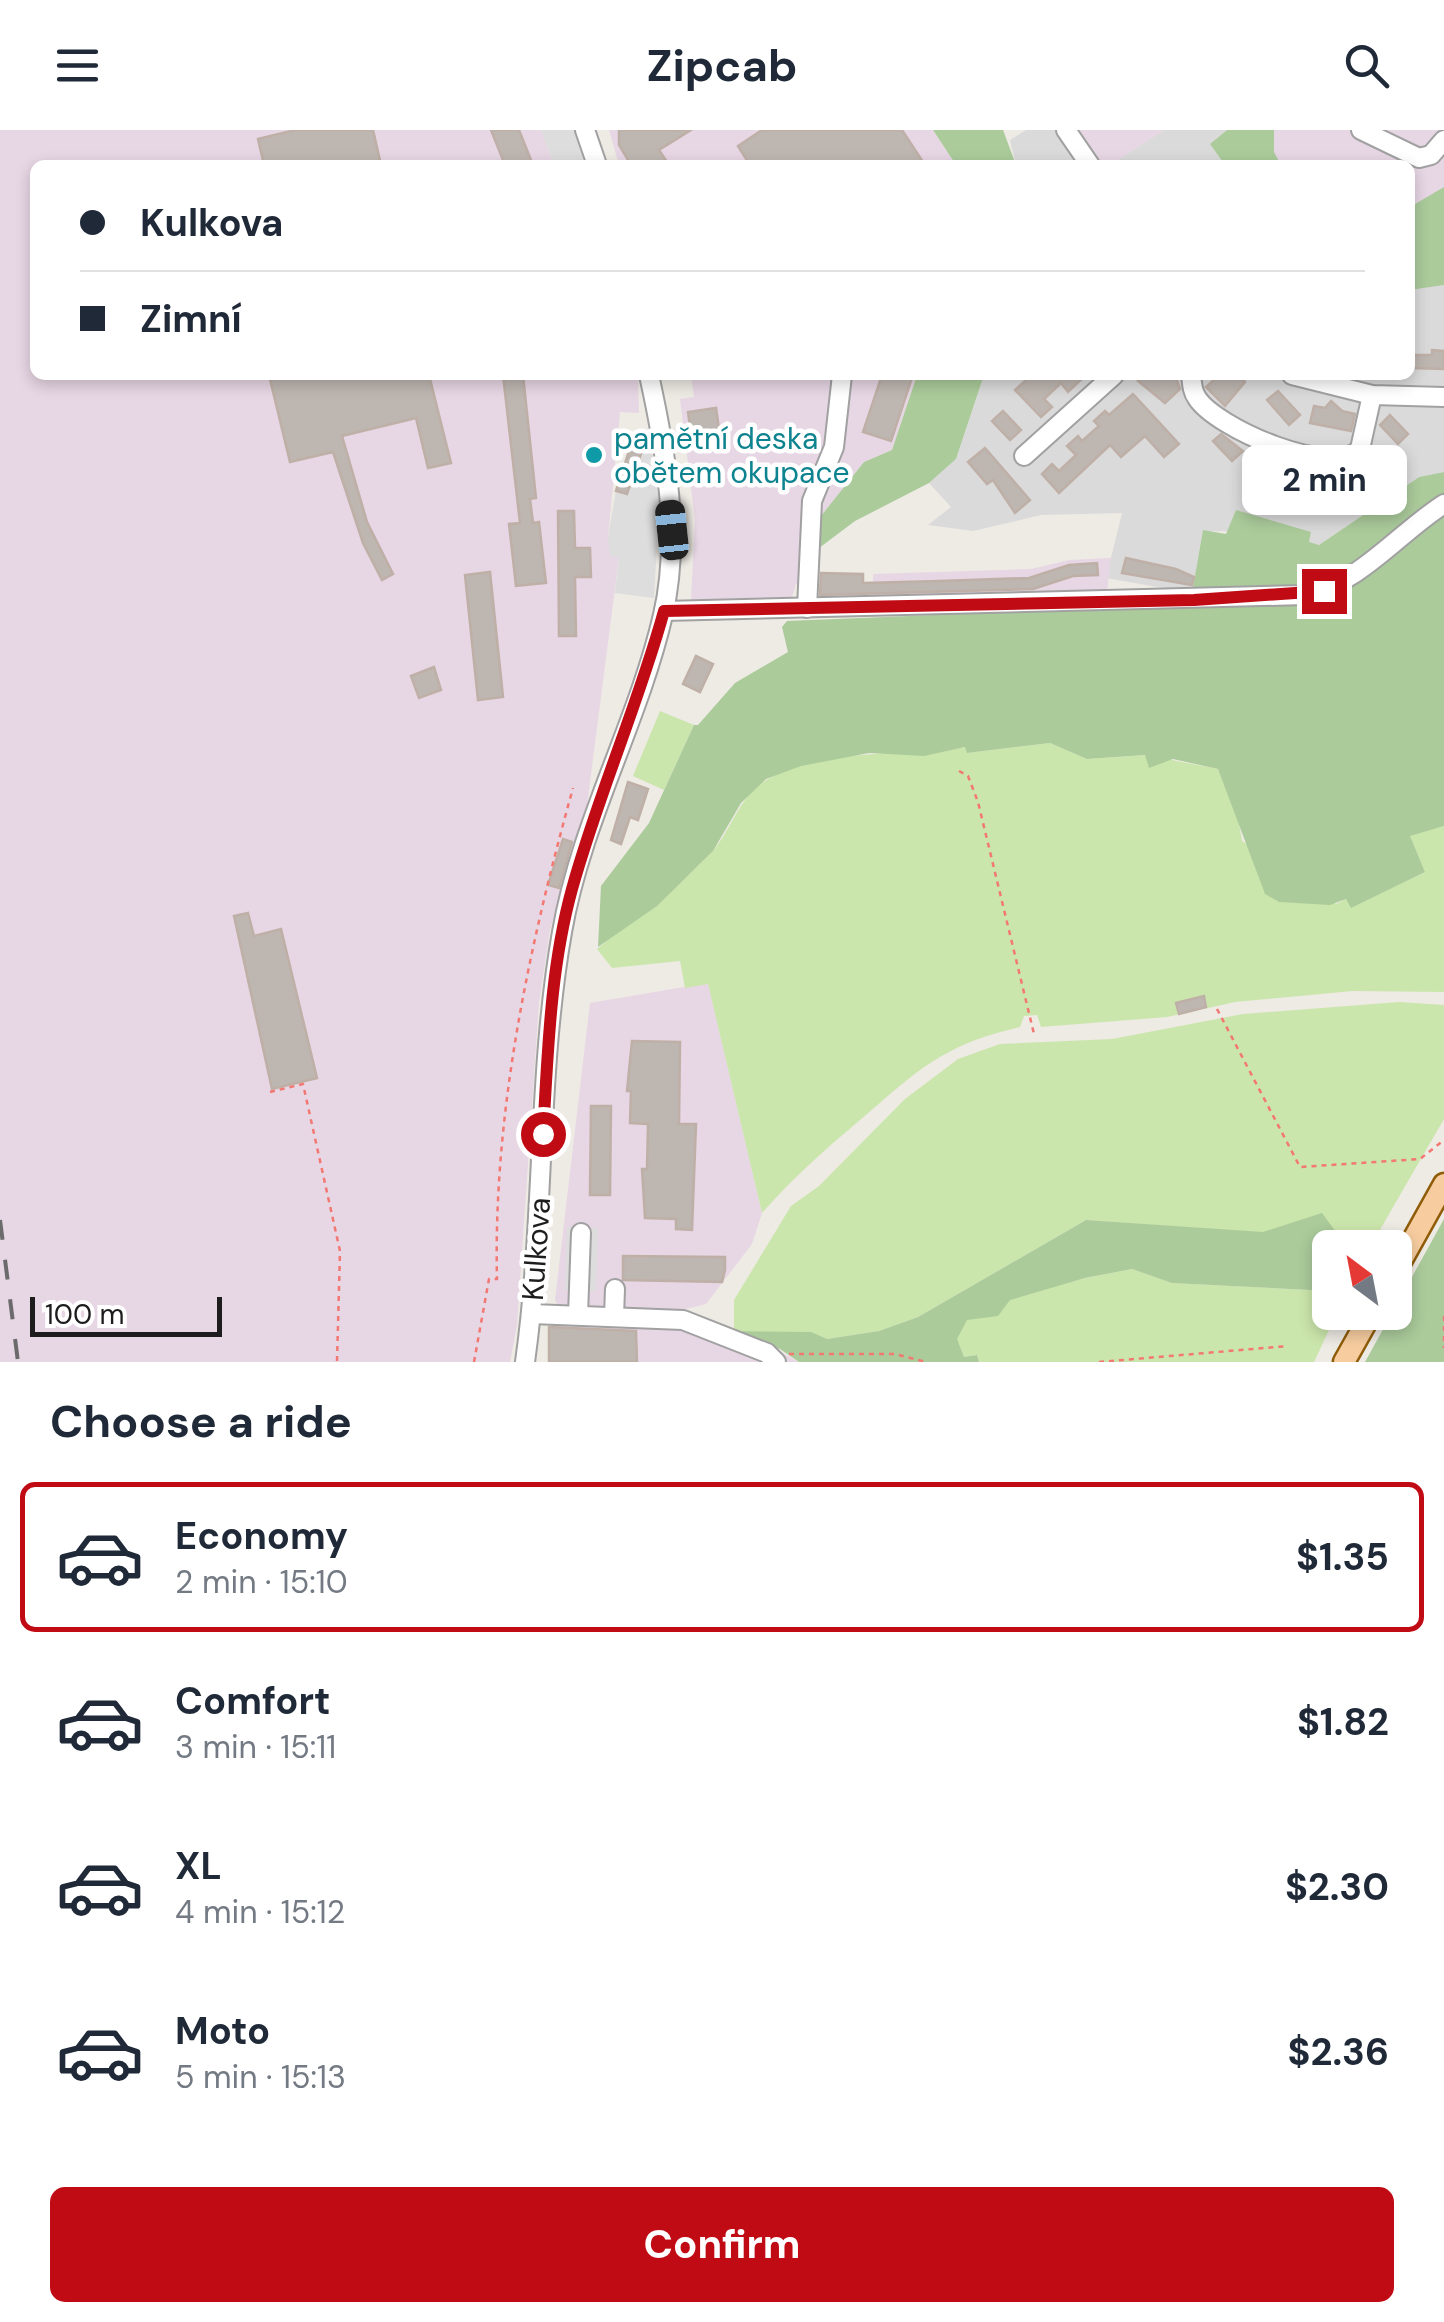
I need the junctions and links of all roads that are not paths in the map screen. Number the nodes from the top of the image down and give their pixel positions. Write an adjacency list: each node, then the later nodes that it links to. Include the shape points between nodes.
1 (585, 130): 5 (street)
2 (1066, 130): 6 (street)
3 (1361, 130): 4 (street, via 1419,158)
4 (1444, 140)
5 (596, 160)
6 (1087, 160)
7 (650, 380): 17 (street, Kulkova, via 672,530)
8 (841, 380): 16 (street, via 834,447 812,501)
9 (1108, 380): 14 (street)
10 (1192, 380): 12 (street, via 1196,398 1216,416 1327,460 1344,461 1360,450)
11 (1312, 380): 12 (street)
12 (1372, 395): 13 (street)
13 (1444, 397)
14 (1024, 456)
15 (1444, 504): 16 (street, via 1344,582 1305,596)
16 (807, 608): 17 (street)
17 (664, 611): 22 (street, Kulkova, via 563,928 549,1026)
18 (1444, 1184): 20 (main road)
19 (582, 1233): 23 (street)
20 (1412, 1241)
21 (615, 1288): 24 (street)
22 (532, 1314): 23 (street); 27 (street, Kulkova)
23 (578, 1316): 24 (street)
24 (614, 1316): 26 (street, via 682,1320)
25 (1362, 1330): 28 (main road)
26 (772, 1358)
27 (525, 1362)
28 (1344, 1362)

